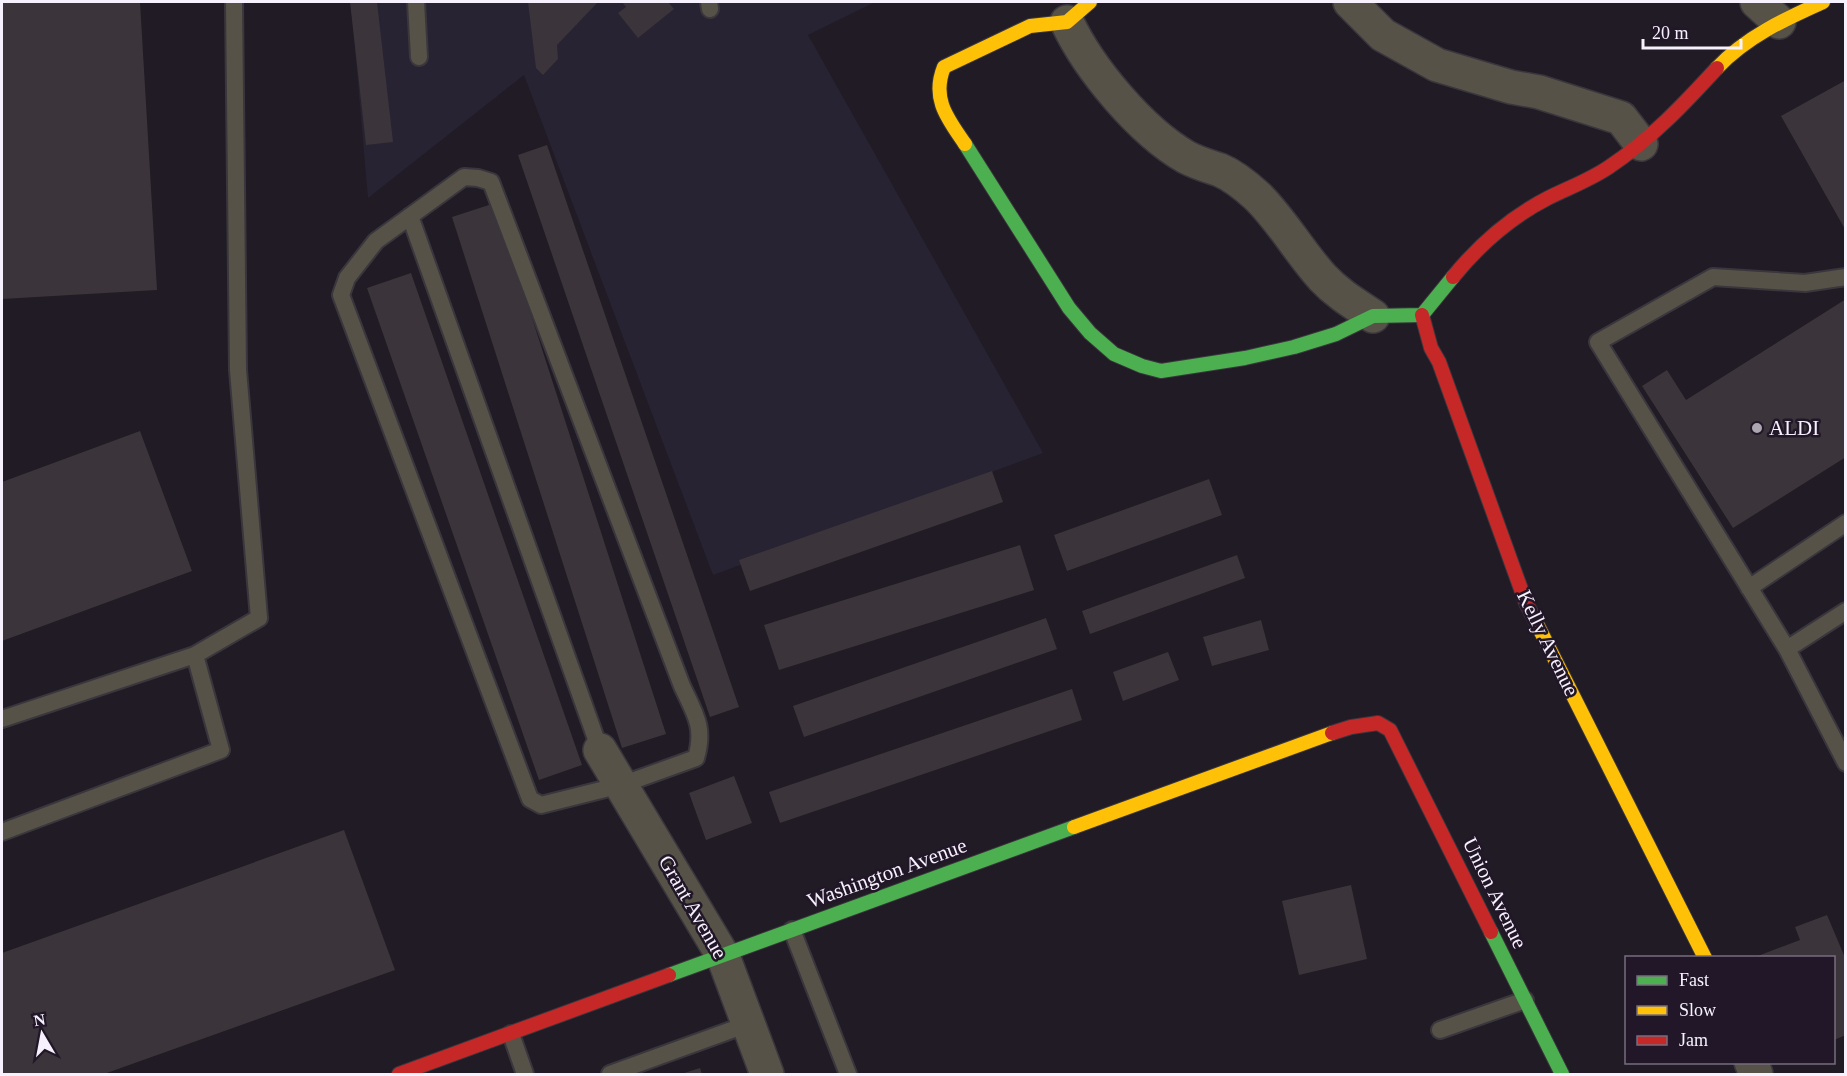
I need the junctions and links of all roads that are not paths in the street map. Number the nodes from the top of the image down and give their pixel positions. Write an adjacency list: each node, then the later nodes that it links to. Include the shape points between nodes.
1 (234, 2): 17 (lane, via 238,370 259,618)
2 (416, 2): 7 (lane)
3 (1350, 2): 8 (street, via 1383,35 1437,65 1621,118)
4 (1823, 2): 6 (street)
5 (1079, 12): 12 (street, via 1077,44 1141,122 1185,156 1241,183 1259,199 1323,277 1343,297); 12 (street, via 1030,26 944,67 938,89 944,112 1090,333 1114,354 1161,371 1294,347 1336,334)
6 (1768, 12): 8 (street, via 1668,122)
7 (419, 57)
8 (1641, 144): 11 (street, via 1610,167 1539,203 1493,235 1465,262)
9 (410, 216): 20 (lane); 22 (lane, via 376,241 347,278 341,295 347,313 530,799 541,805); 22 (lane, via 464,177 491,182 695,713 701,742 696,758)
10 (1845, 277): 14 (lane, via 1805,283 1713,277 1598,342)
11 (1422, 315): 12 (street); 26 (street, Kelly Avenue, via 1526,603)
12 (1373, 316)
13 (1845, 523): 14 (lane)
14 (1749, 588): 16 (lane)
15 (1845, 611): 16 (lane)
16 (1787, 650): 21 (lane)
17 (195, 655): 18 (lane); 23 (lane, via 221,750)
18 (2, 719)
19 (1390, 730): 24 (street, Washington Avenue, via 1378,723 1324,735); 27 (street, Union Avenue)
20 (600, 750): 22 (street, Grant Avenue)
21 (1845, 763)
22 (621, 785): 25 (street, Grant Avenue)
23 (2, 832)
24 (792, 930): 25 (street, Washington Avenue); 35 (lane)
25 (723, 956): 28 (street, Grant Avenue); 30 (street, Washington Avenue)
26 (1704, 956)
27 (1525, 1000): 29 (lane); 36 (street, Union Avenue)
28 (748, 1024): 33 (lane); 34 (street, Grant Avenue)
29 (1440, 1030)
30 (511, 1034): 31 (street, Washington Avenue); 32 (lane)
31 (399, 1074)
32 (525, 1074)
33 (610, 1074)
34 (767, 1074)
35 (848, 1074)
36 (1562, 1074)

